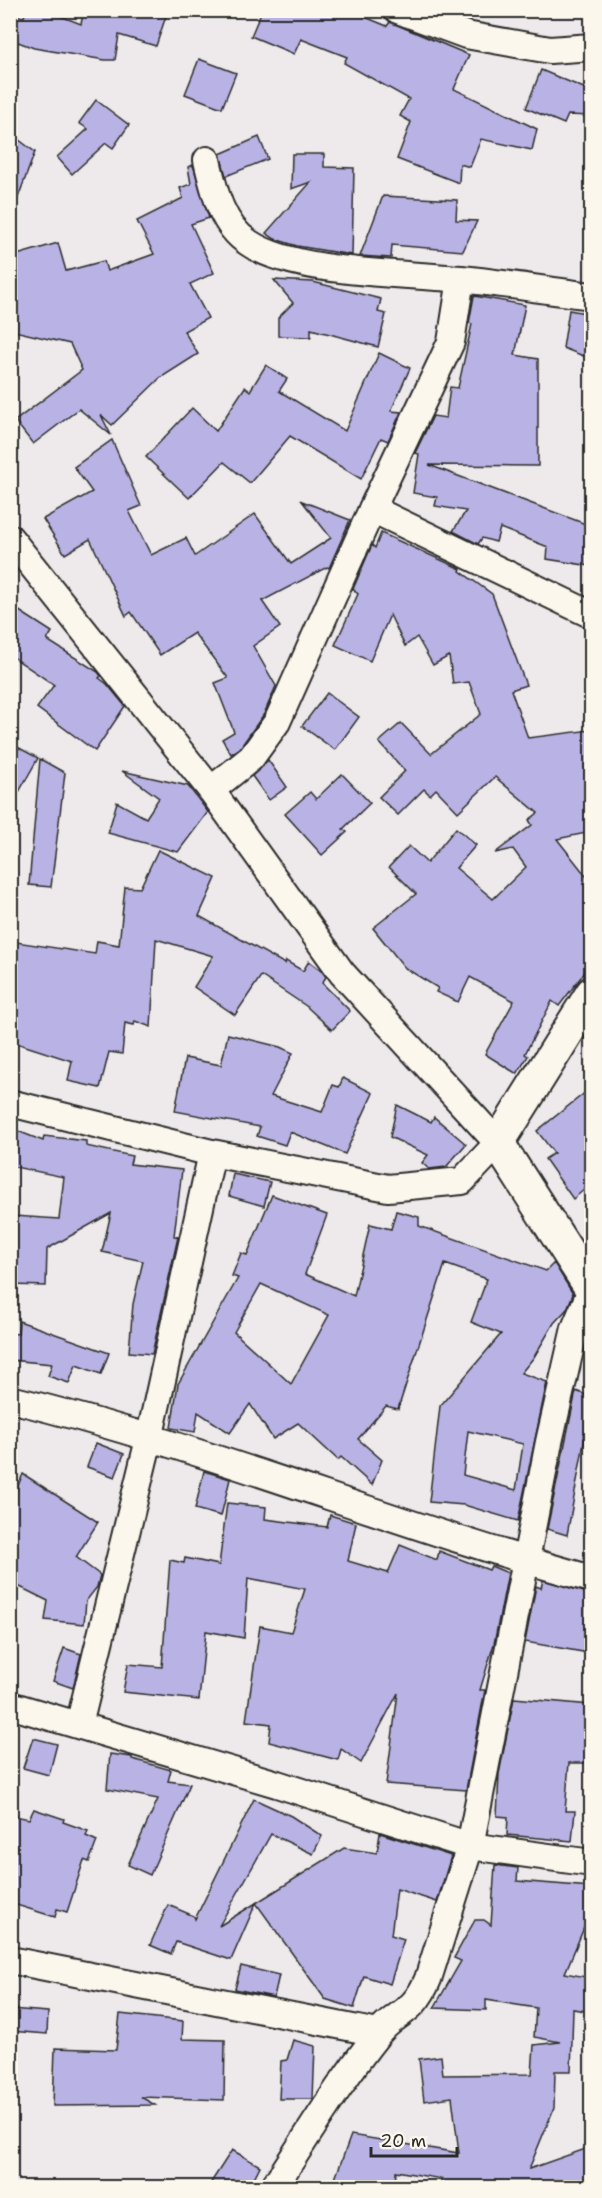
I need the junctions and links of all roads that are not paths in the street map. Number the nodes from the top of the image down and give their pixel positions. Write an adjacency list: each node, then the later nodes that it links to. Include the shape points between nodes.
1 (398, 10): 2 (street, via 466,34 550,50)
2 (591, 47)
3 (207, 160): 4 (street, via 222,213 247,242 275,258)
4 (461, 279): 5 (street); 6 (street, via 451,342)
5 (591, 296)
6 (372, 510): 8 (street); 9 (street, via 276,722 251,759)
7 (10, 538): 9 (street)
8 (591, 615)
9 (211, 790): 12 (street, via 342,973)
10 (591, 993): 12 (street)
11 (10, 1103): 13 (street)
12 (498, 1143): 13 (street, via 462,1181 388,1188); 14 (street)
13 (212, 1154): 16 (street)
14 (591, 1290): 17 (street, via 575,1328)
15 (10, 1399): 16 (street)
16 (150, 1435): 17 (street); 20 (street)
17 (527, 1561): 18 (street); 21 (street)
18 (591, 1579)
19 (10, 1705): 20 (street)
20 (79, 1725): 21 (street)
21 (470, 1846): 22 (street); 24 (street, via 422,1994 407,2012)
22 (591, 1863)
23 (10, 1960): 24 (street)
24 (378, 2033): 25 (street)
25 (273, 2187)

